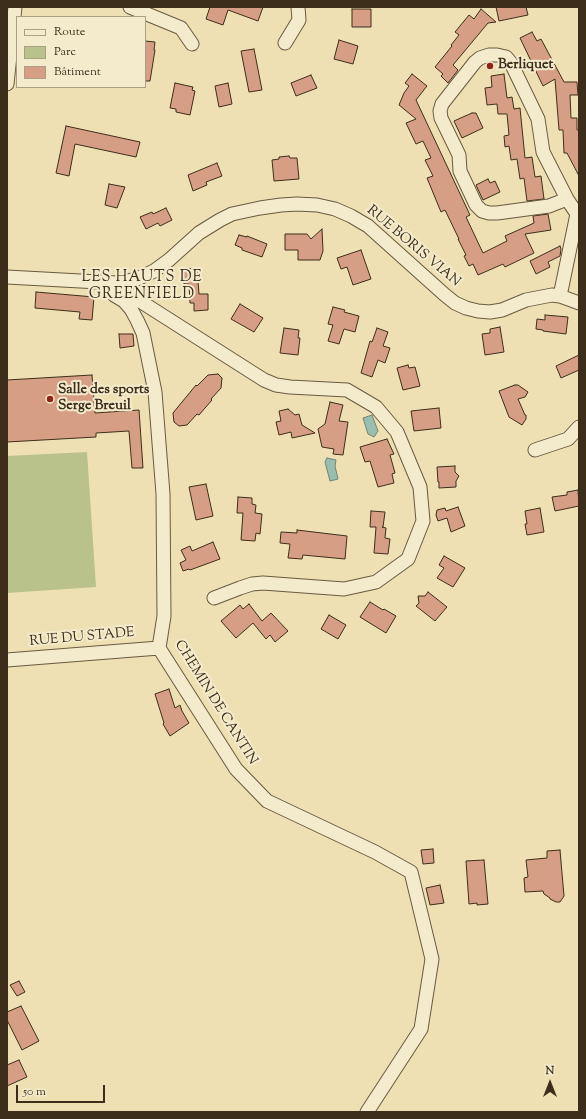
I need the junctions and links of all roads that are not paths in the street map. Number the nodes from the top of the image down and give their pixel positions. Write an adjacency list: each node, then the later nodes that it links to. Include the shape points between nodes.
1 (15, 7): 6 (street)
2 (130, 7): 5 (street, via 181,28)
3 (298, 7): 4 (street, via 299,20)
4 (285, 43)
5 (192, 44)
6 (7, 84)
7 (567, 199): 7 (street, via 549,206 497,213 482,211 476,205 460,171 459,156 440,111 442,104 480,58 497,55 506,57 511,63 538,119 543,152); 10 (street, via 577,214)
8 (7, 277): 9 (street, RUE BORIS VIAN)
9 (101, 282): 10 (street, RUE BORIS VIAN, via 117,284 154,271 199,233 232,214 281,204 297,204 317,205 335,210 368,226 445,295 466,308 490,312 539,297); 14 (street, via 121,289 276,385 347,390 376,407 397,432 420,487 423,521 408,559 376,582 344,589 252,584); 15 (street, CHEMIN DE CANTIN, via 124,301 137,320 143,333 155,392 163,494 164,616)
10 (560, 296): 11 (street, RUE BORIS VIAN)
11 (579, 303)
12 (579, 427): 13 (street, via 568,438)
13 (535, 450)
14 (214, 598)
15 (159, 648): 16 (street, RUE DU STADE); 17 (street, CHEMIN DE CANTIN, via 236,769 267,801 375,852 411,872 432,959 421,1029)
16 (7, 660)
17 (367, 1112)

